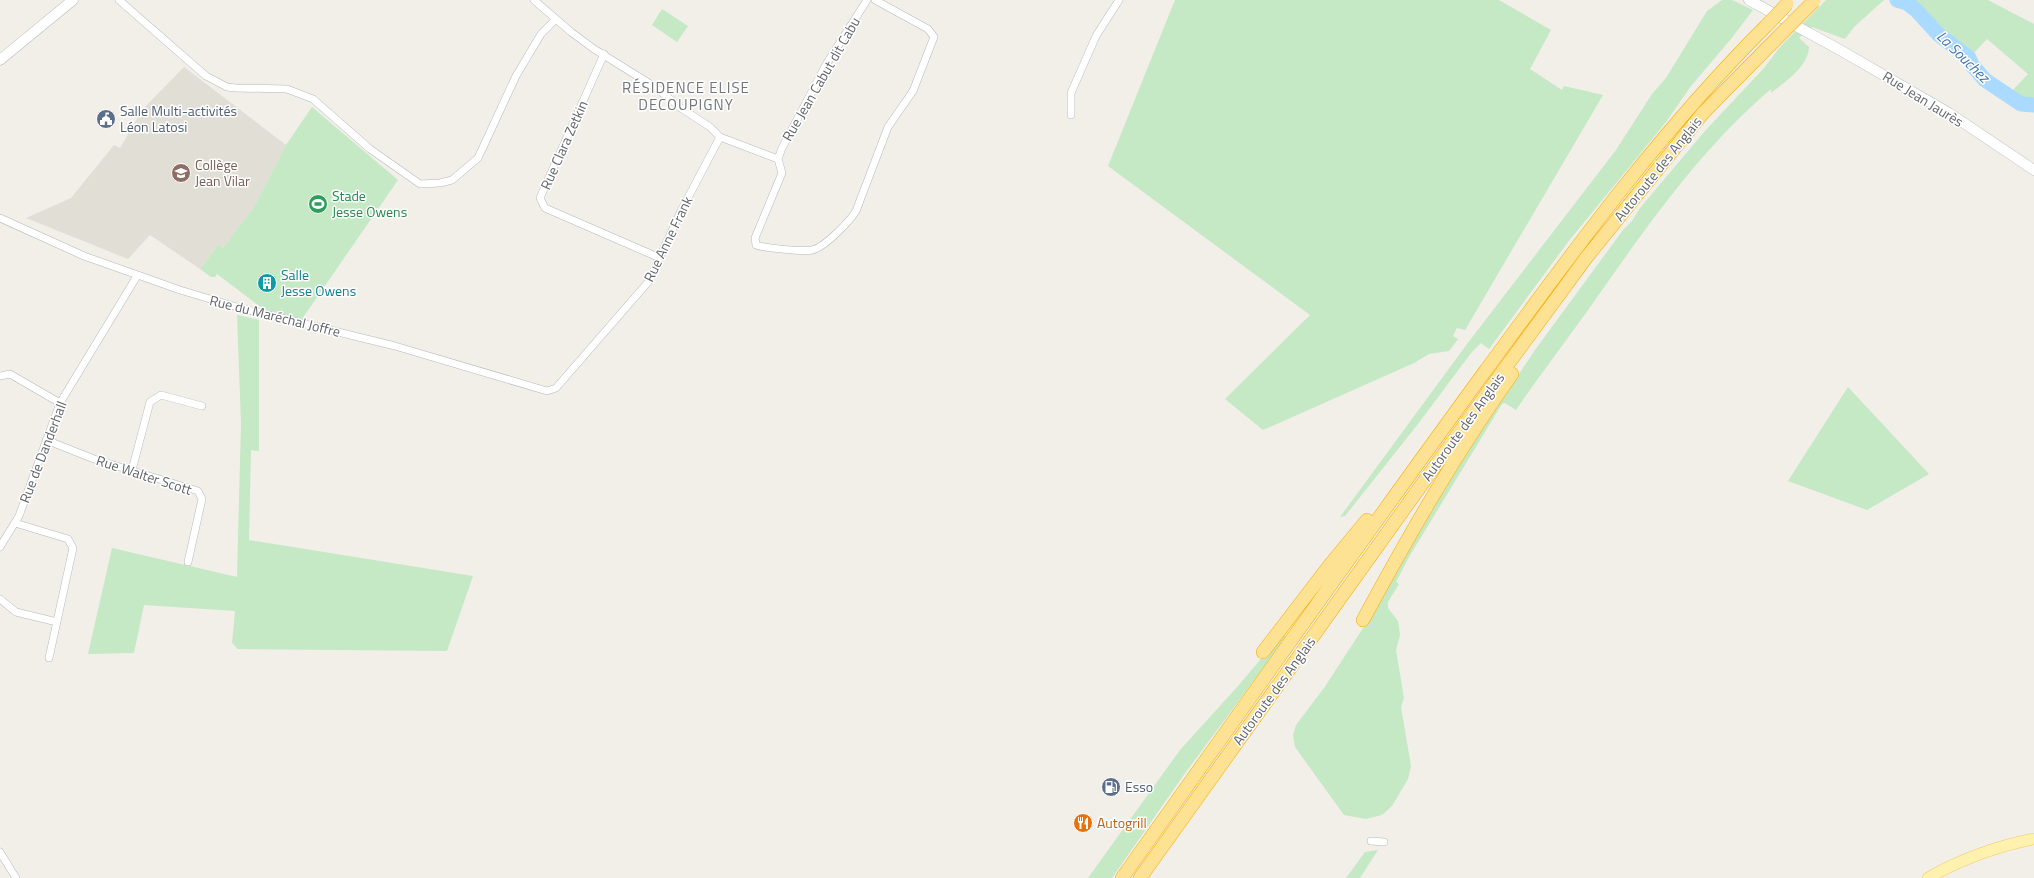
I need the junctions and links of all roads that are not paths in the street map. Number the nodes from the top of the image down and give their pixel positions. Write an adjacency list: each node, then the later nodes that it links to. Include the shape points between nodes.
1 (73, 0): 12 (main road)
2 (119, 0): 10 (street, via 206,76 227,87 287,89 313,98 370,149 420,184 440,184 452,180 478,158 516,76 541,34)
3 (534, 0): 10 (street)
4 (867, 0): 15 (street, Rue Jean Cabut dit Cabu, via 827,64)
5 (875, 0): 15 (street, via 928,29 934,37 913,91 888,127 853,217 813,250 756,245 755,238 782,174)
6 (1119, 0): 13 (street, via 1096,36 1071,93)
7 (1749, 0): 16 (main road, Rue Jean Jaurès, via 1949,113)
8 (1814, 0): 20 (highway, Autoroute des Anglais, bridge, via 1703,113 1614,222)
9 (1789, 2): 27 (highway, Autoroute des Anglais, bridge, via 1731,60 1615,198)
10 (556, 19): 11 (street)
11 (604, 54): 14 (street, via 666,95); 18 (street, Rue Clara Zetkin, via 540,198 545,208)
12 (0, 60)
13 (1071, 115)
14 (720, 137): 15 (street); 18 (street, Rue Anne Frank, via 681,211)
15 (778, 159)
16 (2034, 170)
17 (0, 218): 19 (street, Rue du Maréchal Joffre)
18 (660, 258): 22 (street, Rue Anne Frank, via 649,281)
19 (137, 276): 22 (street, Rue du Maréchal Joffre, via 240,308 395,346 522,385 547,391); 23 (street, Rue de Danderhall)
20 (1552, 306): 32 (highway, via 1541,332 1476,425 1439,484); 42 (highway, Autoroute des Anglais)
21 (0, 376): 23 (street, via 10,374)
22 (556, 388)
23 (60, 402): 25 (street, Rue de Danderhall)
24 (202, 406): 26 (street, via 161,395 154,398 150,402)
25 (46, 440): 26 (street, Rue Walter Scott, via 94,459); 28 (street, Rue de Danderhall)
26 (132, 470): 30 (street, Rue Walter Scott, via 198,491 202,499)
27 (1411, 472): 34 (highway, via 1329,566); 41 (highway, Autoroute des Anglais)
28 (15, 523): 29 (street, Rue de Danderhall); 33 (street, via 68,539 71,543 73,548)
29 (0, 547)
30 (188, 562)
31 (0, 599): 33 (street, via 16,612)
32 (1363, 620)
33 (57, 622): 35 (street)
34 (1263, 652)
35 (49, 658)
36 (2034, 839): 43 (main road, via 2001,848)
37 (1371, 841): 38 (street)
38 (1384, 842)
39 (0, 852): 40 (street)
40 (16, 878)
41 (1122, 878)
42 (1140, 878)
43 (1928, 878)

